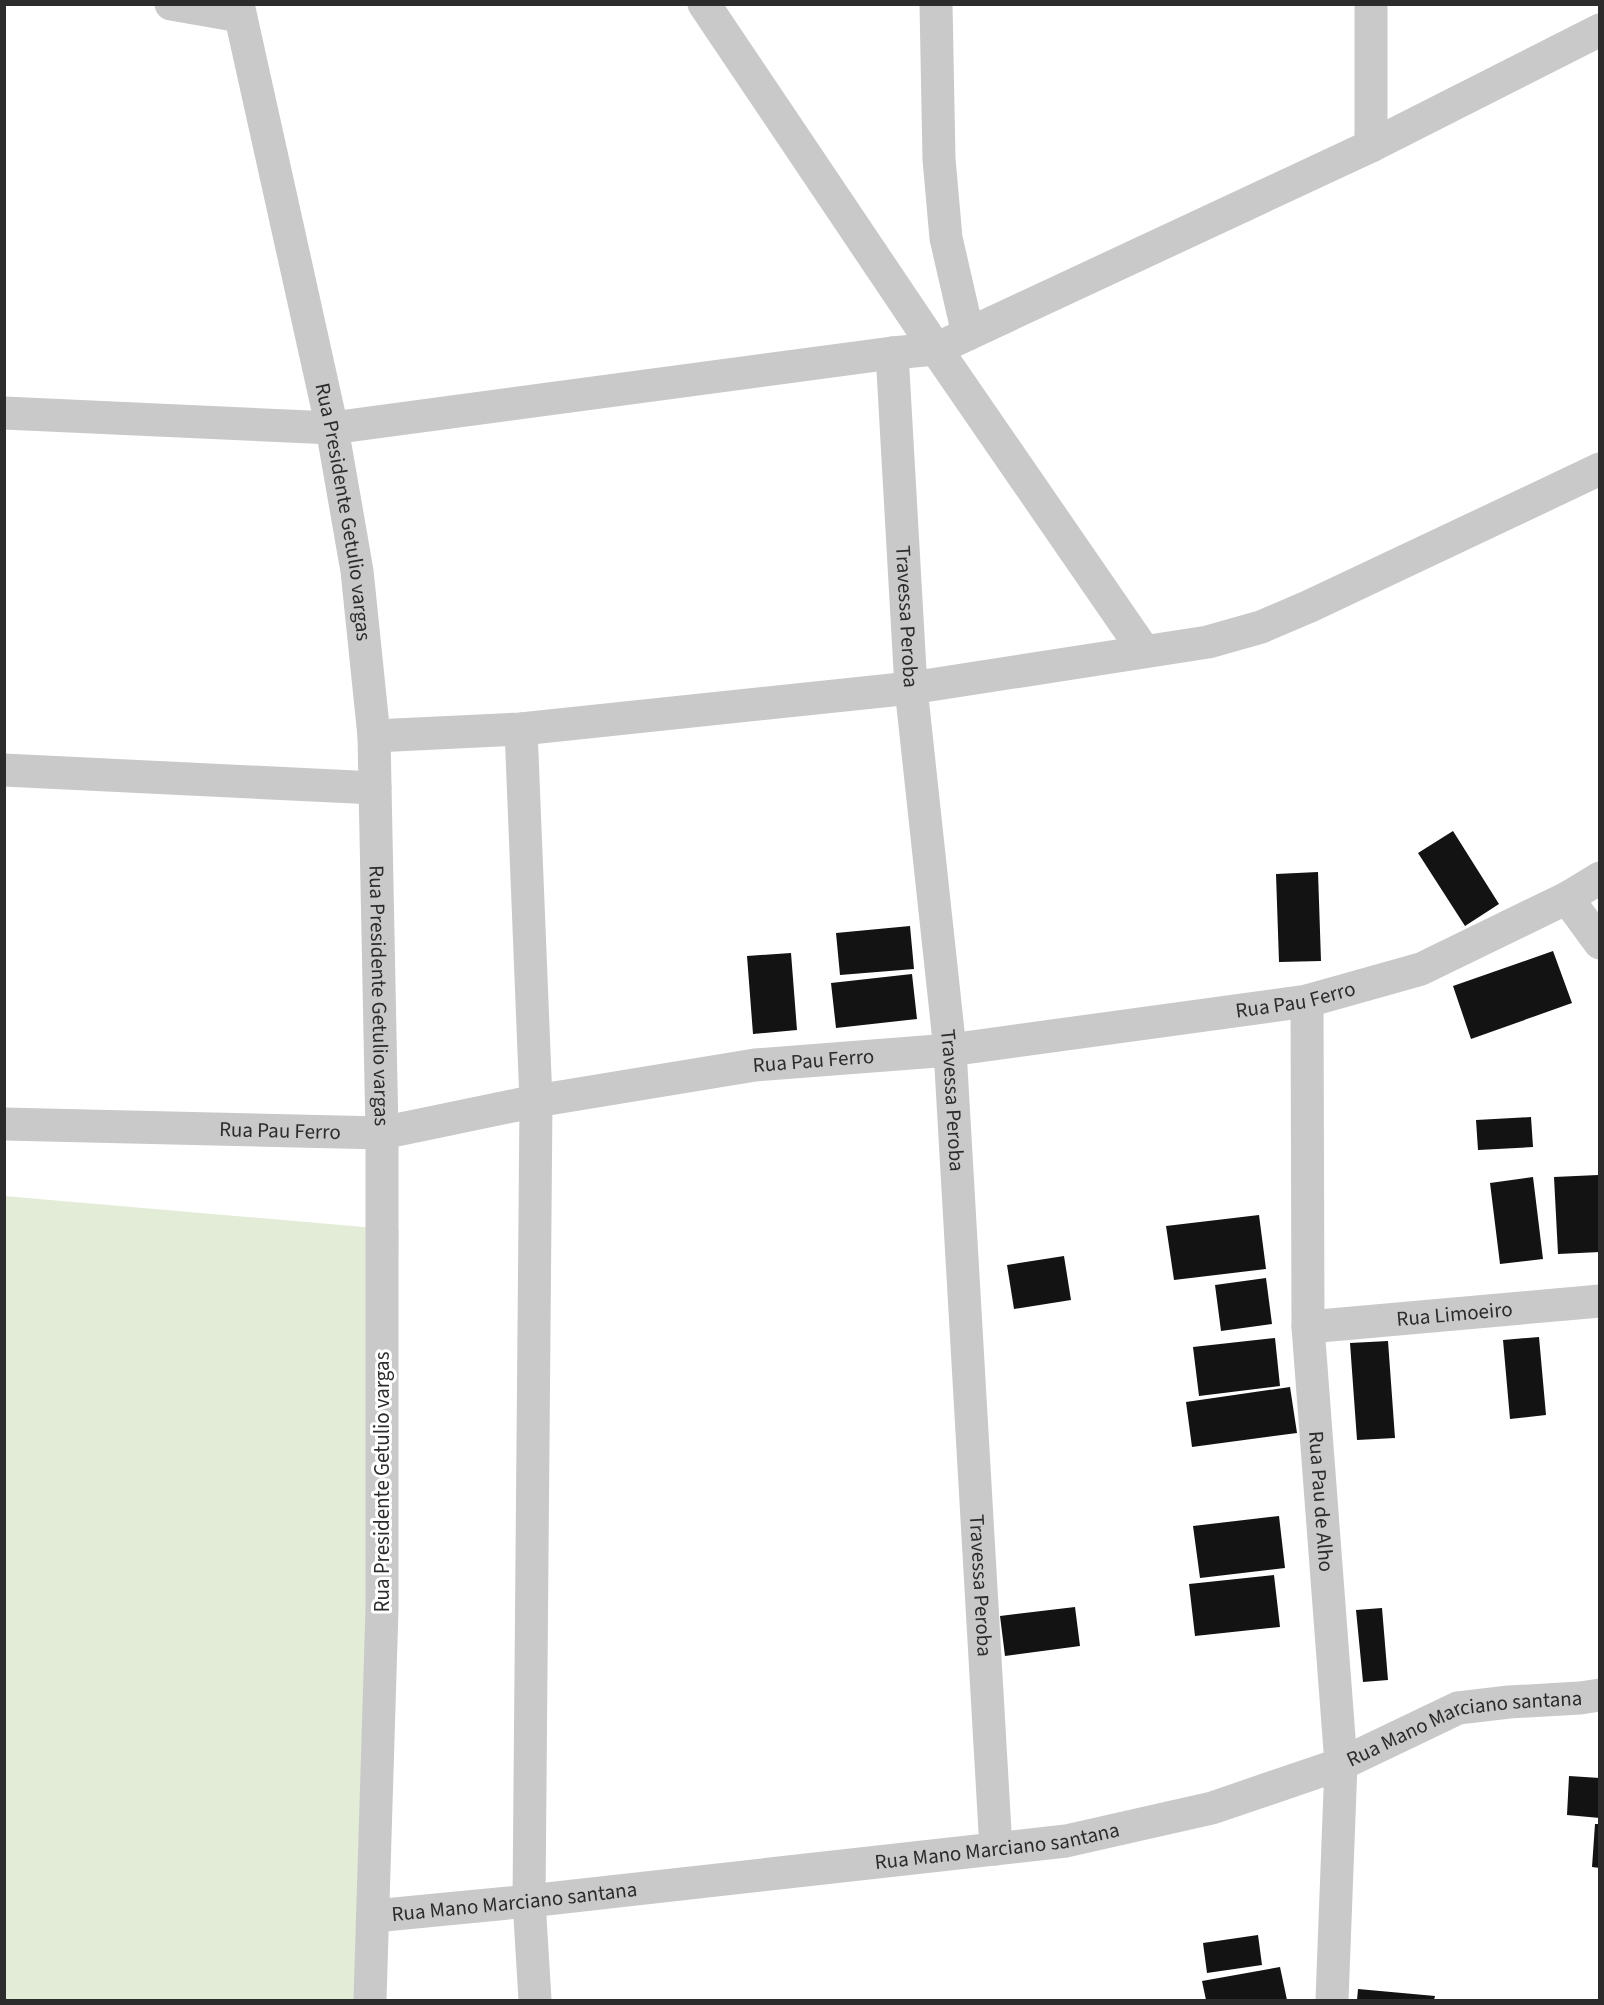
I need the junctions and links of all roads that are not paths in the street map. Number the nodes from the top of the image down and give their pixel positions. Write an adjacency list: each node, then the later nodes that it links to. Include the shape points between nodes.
1 (171, 4): 5 (street)
2 (704, 4): 9 (street)
3 (936, 4): 8 (street, via 939,159 946,238)
4 (1371, 4): 7 (street)
5 (239, 10): 12 (street, Rua Presidente Getulio vargas)
6 (1599, 30): 7 (street)
7 (1371, 147): 8 (street)
8 (968, 334): 9 (street)
9 (936, 349): 10 (street); 14 (street)
10 (892, 353): 12 (street); 15 (street, Travessa Peroba)
11 (4, 413): 12 (street)
12 (332, 428): 17 (street, Rua Presidente Getulio vargas, via 357,571)
13 (1599, 469): 14 (street, via 1261,627 1208,642)
14 (1144, 651): 15 (street)
15 (911, 687): 16 (street); 24 (street, Travessa Peroba)
16 (521, 729): 17 (street); 25 (street)
17 (374, 736): 19 (street, Rua Presidente Getulio vargas)
18 (4, 770): 19 (street)
19 (375, 788): 27 (street, Rua Presidente Getulio vargas)
20 (1599, 878): 21 (street, Rua Pau Ferro)
21 (1567, 898): 22 (street); 23 (street, Rua Pau Ferro, via 1421,969)
22 (1599, 943)
23 (1307, 1001): 24 (street, Rua Pau Ferro); 29 (street, Rua Pau de Alho)
24 (950, 1050): 25 (street, Rua Pau Ferro, via 755,1065); 32 (street, Travessa Peroba)
25 (536, 1101): 27 (street, Rua Pau Ferro); 33 (street)
26 (4, 1124): 27 (street, Rua Pau Ferro)
27 (382, 1133): 34 (street, Rua Presidente Getulio vargas, via 382,1609)
28 (1599, 1301): 29 (street, Rua Limoeiro)
29 (1308, 1327): 31 (street, Rua Pau de Alho)
30 (1599, 1695): 31 (street, Rua Mano Marciano santana, via 1458,1708)
31 (1341, 1764): 32 (street, Rua Mano Marciano santana, via 1212,1808 1066,1841); 37 (street, Rua Pau de Alho)
32 (996, 1849): 33 (street, Rua Mano Marciano santana)
33 (529, 1901): 34 (street, Rua Mano Marciano santana); 36 (street)
34 (374, 1916): 35 (street, Rua Presidente Getulio vargas)
35 (370, 2001)
36 (535, 2001)
37 (1332, 2001)

